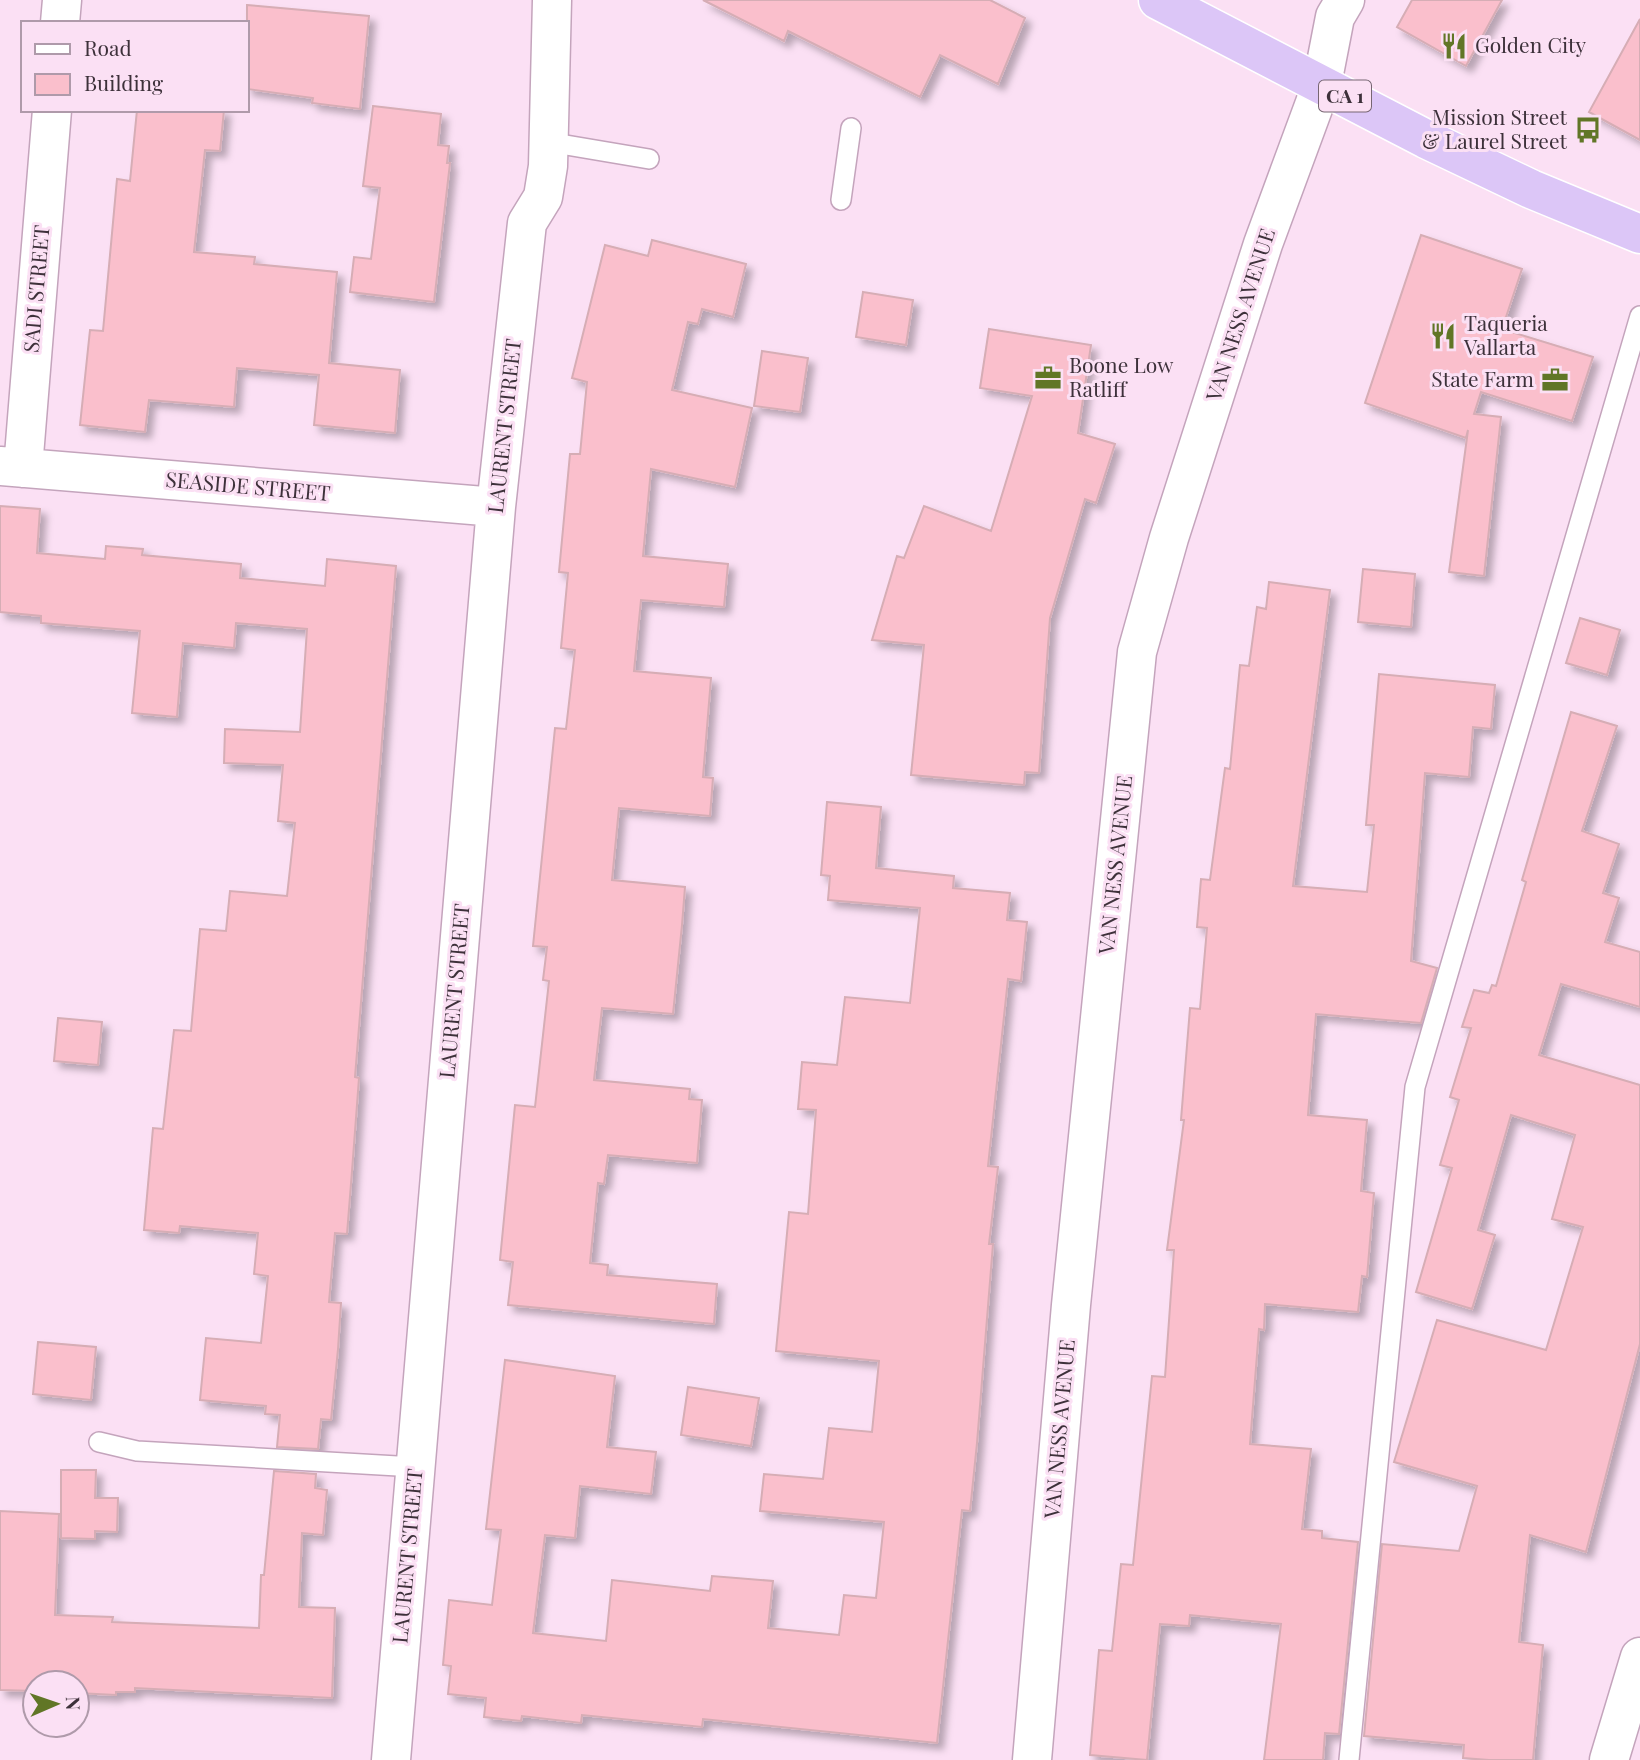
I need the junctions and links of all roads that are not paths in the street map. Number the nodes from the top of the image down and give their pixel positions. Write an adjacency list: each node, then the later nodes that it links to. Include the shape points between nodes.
1 (62, 0): 5 (street)
2 (552, 0): 9 (street)
3 (1158, 0): 6 (highway, CA 1)
4 (1345, 0): 6 (street, VAN NESS AVENUE, via 1335,17)
5 (60, 21)
6 (1322, 83): 12 (highway, CA 1, via 1531,189); 20 (street, VAN NESS AVENUE, via 1263,244 1150,597 1138,652 1071,1305)
7 (52, 112): 14 (street, SADI STREET)
8 (852, 128): 11 (lane)
9 (557, 155): 10 (lane); 15 (street, LAURENT STREET, via 543,197 527,223)
10 (649, 159)
11 (841, 200)
12 (1640, 234)
13 (1640, 316): 21 (lane, via 1415,1087)
14 (11, 467): 15 (street, SEASIDE STREET)
15 (496, 507): 17 (street, LAURENT STREET)
16 (99, 1443): 17 (lane, via 136,1451)
17 (415, 1467): 19 (street, LAURENT STREET)
18 (1640, 1657): 22 (street)
19 (391, 1760)
20 (1032, 1760)
21 (1349, 1760)
22 (1609, 1760)

